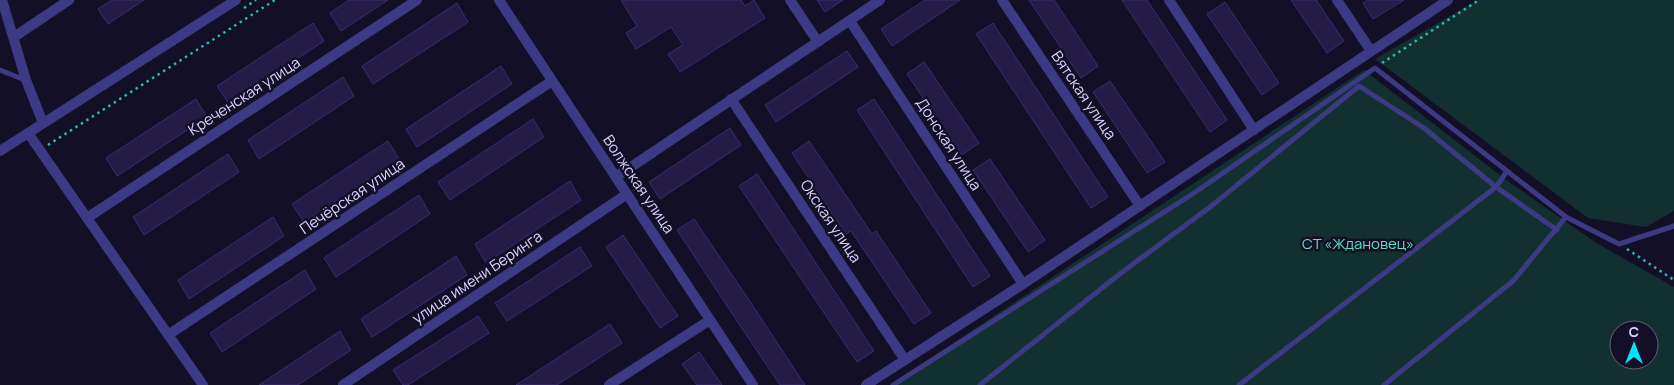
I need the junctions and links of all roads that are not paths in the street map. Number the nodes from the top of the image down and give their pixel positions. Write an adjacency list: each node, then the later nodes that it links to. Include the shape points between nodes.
1 (2, 0): 13 (street)
2 (69, 0): 13 (street)
3 (236, 0): 20 (street)
4 (417, 0): 30 (street, Креченская улица)
5 (499, 0): 18 (street, Волжская улица)
6 (790, 0): 14 (street)
7 (880, 0): 12 (street)
8 (1002, 0): 28 (street, Вятская улица)
9 (1169, 0): 21 (street)
10 (1337, 0): 15 (street)
11 (1448, 0): 15 (street)
12 (850, 21): 14 (street); 33 (street, Донская улица)
13 (14, 37): 17 (street)
14 (818, 42): 19 (street)
15 (1371, 51): 21 (street)
16 (0, 70): 17 (lane)
17 (26, 80): 20 (street)
18 (552, 81): 25 (street, Волжская улица); 35 (street, Печёрская улица)
19 (732, 99): 25 (street); 36 (street, Окская улица)
20 (43, 123): 22 (street)
21 (1254, 130): 28 (street)
22 (28, 133): 23 (street); 30 (street)
23 (0, 151)
24 (1507, 171): 26 (lane); 29 (lane); 42 (lane, via 1375,68 1194,193)
25 (616, 177): 27 (street, Волжская улица)
26 (1496, 187): 32 (lane); 43 (lane, via 1424,128 1359,86 1210,207 1114,278); 44 (lane)
27 (627, 194): 34 (street, Волжская улица); 38 (street, улица имени Беринга)
28 (1140, 206): 33 (street)
29 (1566, 217): 31 (lane, via 1619,244); 32 (lane)
30 (87, 218): 35 (street)
31 (1674, 226)
32 (1557, 230): 45 (lane, via 1513,281)
33 (1023, 284): 36 (street)
34 (710, 320): 39 (street); 40 (street, Волжская улица)
35 (168, 336): 37 (street)
36 (905, 360): 41 (street)
37 (203, 385)
38 (343, 385)
39 (609, 385)
40 (753, 385)
41 (866, 385)
42 (893, 385)
43 (980, 385)
44 (1239, 385)
45 (1384, 385)

